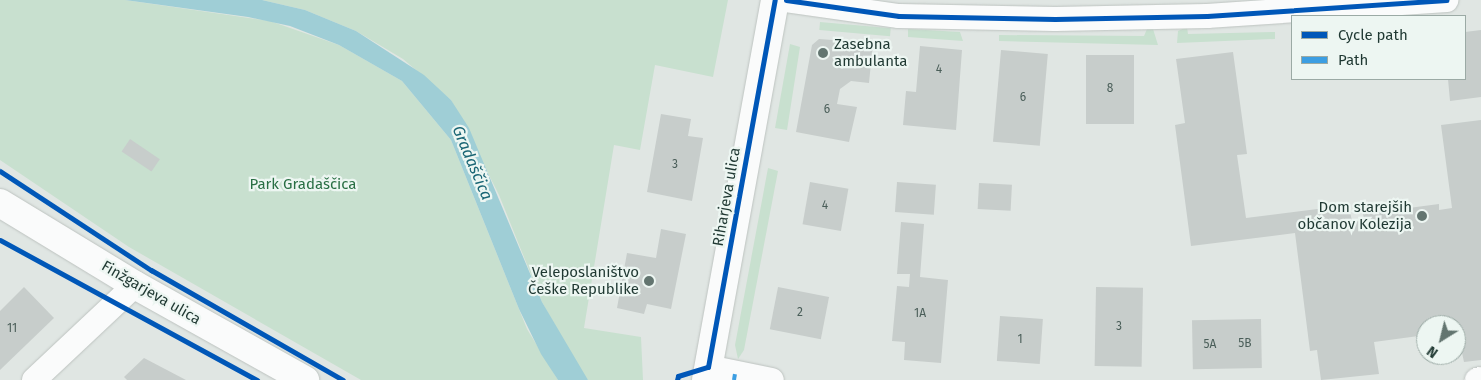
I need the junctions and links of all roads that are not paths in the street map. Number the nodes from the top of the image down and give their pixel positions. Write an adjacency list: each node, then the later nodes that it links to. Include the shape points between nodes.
1 (775, 0): 6 (street, Riharjeva ulica)
2 (786, 0): 3 (street, via 900,16 1055,20 1207,16)
3 (1446, 0)
4 (0, 203): 5 (street, Finžgarjeva ulica)
5 (135, 285): 8 (street); 9 (street, Finžgarjeva ulica)
6 (707, 374): 10 (street)
7 (1481, 379): 11 (street)
8 (34, 380)
9 (305, 380)
10 (772, 380)
11 (1477, 380)

